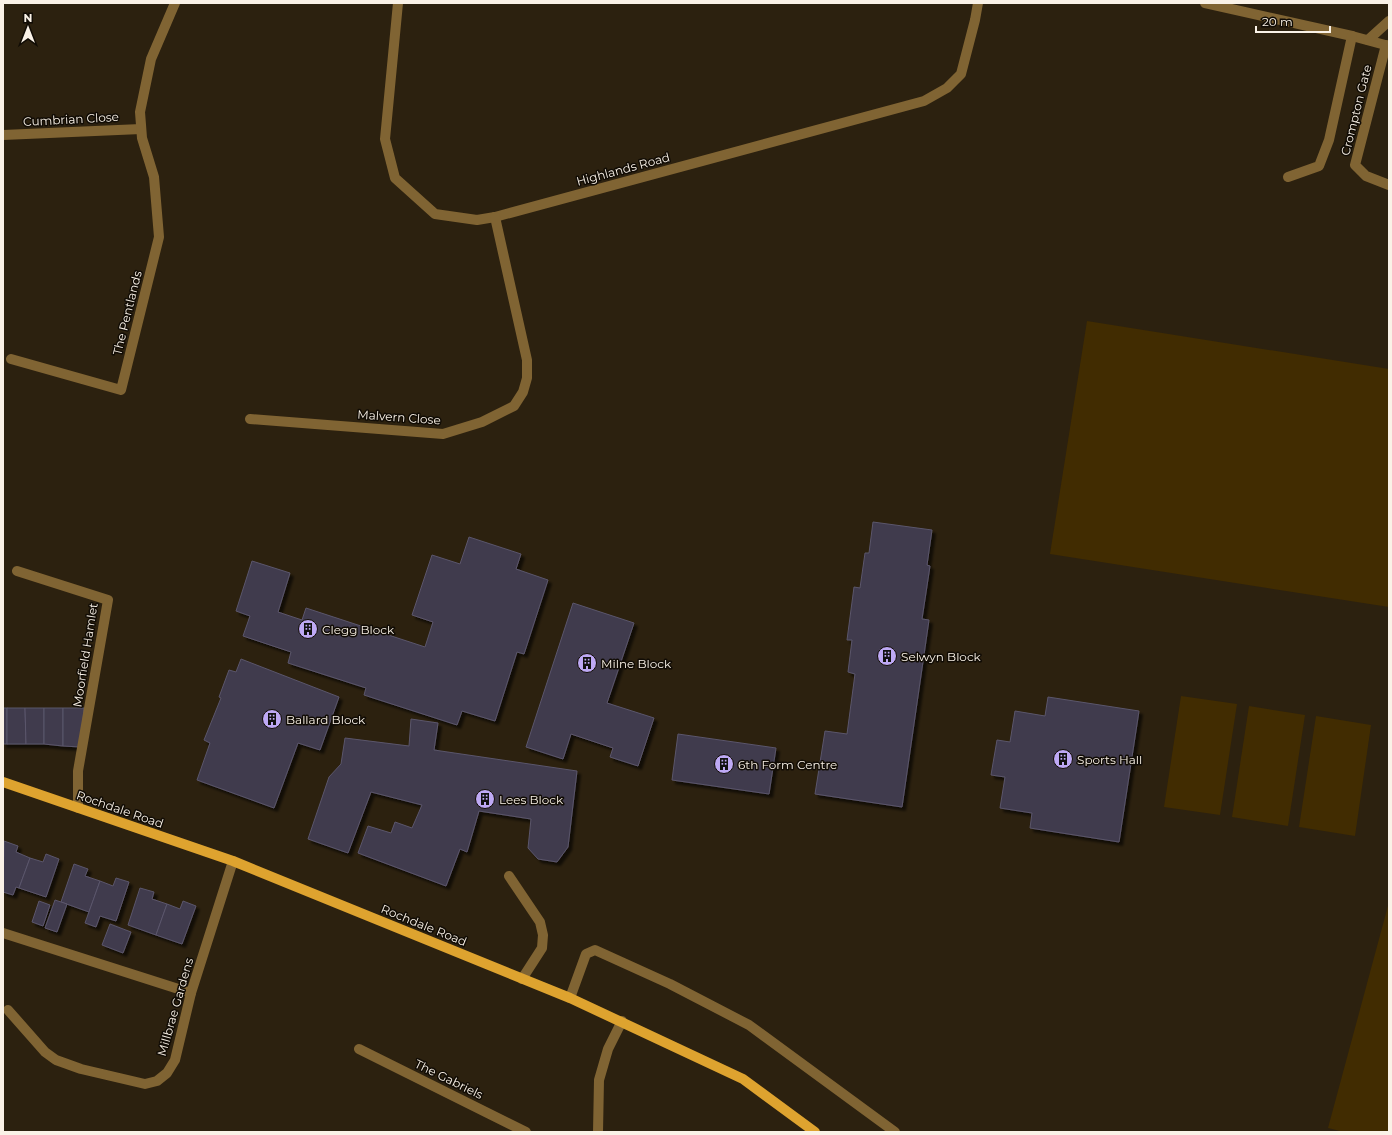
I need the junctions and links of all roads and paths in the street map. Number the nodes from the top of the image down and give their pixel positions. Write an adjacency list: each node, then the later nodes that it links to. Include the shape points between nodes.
1 (175, 3): 9 (street, via 152,59 140,112)
2 (398, 3): 13 (street, Highlands Road, via 385,139 395,178 435,214 477,220)
3 (978, 3): 13 (street, Highlands Road, via 961,74 947,88 924,101)
4 (1205, 3): 6 (street)
5 (1389, 22): 7 (street)
6 (1352, 36): 7 (street); 11 (street, via 1329,140 1319,166)
7 (1368, 40): 8 (street)
8 (1388, 45): 12 (street, Crompton Gate, via 1355,165 1366,176)
9 (141, 129): 10 (street, Cumbrian Close); 14 (street, The Pentlands, via 154,177 159,237 121,390)
10 (3, 135)
11 (1288, 177)
12 (1389, 185)
13 (495, 217): 15 (street, Malvern Close, via 528,360 523,392 514,406 482,422 443,434)
14 (11, 359)
15 (250, 419)
16 (17, 572): 18 (street, Moorfield Hamlet, via 108,600 78,771)
17 (3, 782): 18 (main road, Rochdale Road)
18 (78, 808): 19 (main road, Rochdale Road)
19 (233, 860): 22 (main road, Rochdale Road); 23 (street, Millbrae Gardens)
20 (509, 876): 22 (street, via 540,922 543,935 542,948)
21 (3, 933): 23 (street)
22 (522, 979): 24 (main road, Rochdale Road)
23 (191, 993): 25 (street, Millbrae Gardens, via 175,1060 167,1073 157,1081 145,1084 81,1069 56,1060 45,1052)
24 (570, 998): 26 (main road, Rochdale Road); 31 (street, via 586,954 595,950 670,984 749,1025)
25 (8, 1010)
26 (622, 1022): 29 (street, via 608,1049 599,1080); 30 (main road, Rochdale Road, via 743,1079)
27 (359, 1049): 28 (street, The Gabriels)
28 (526, 1132)
29 (598, 1132)
30 (815, 1132)
31 (895, 1132)

